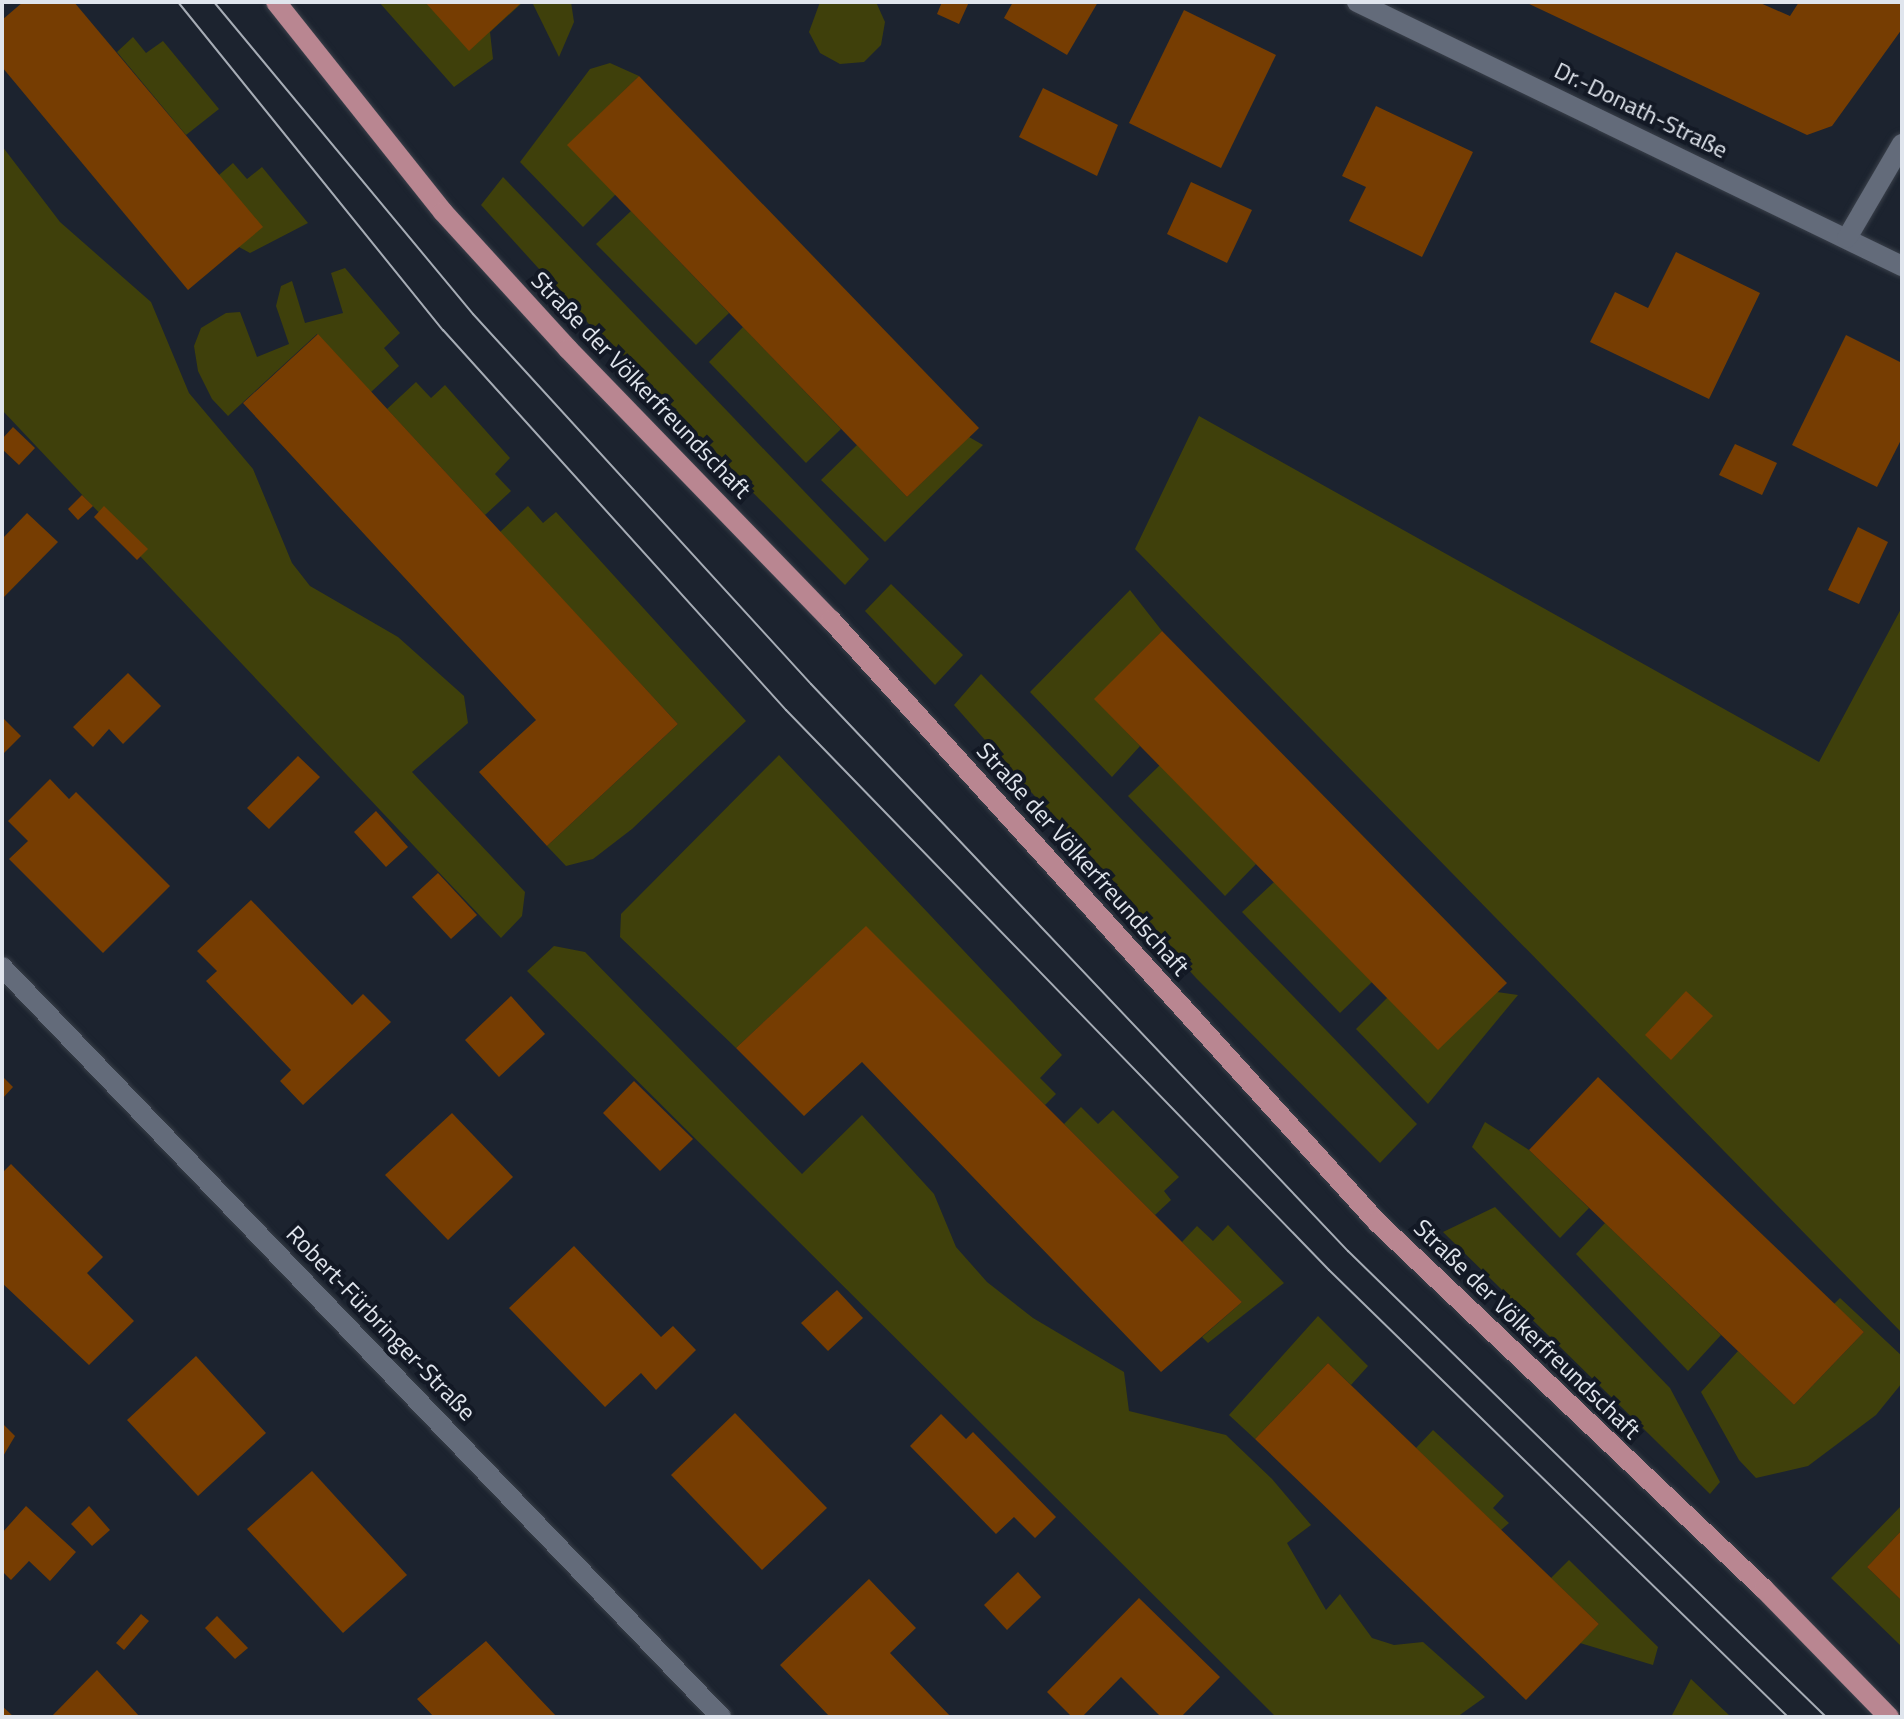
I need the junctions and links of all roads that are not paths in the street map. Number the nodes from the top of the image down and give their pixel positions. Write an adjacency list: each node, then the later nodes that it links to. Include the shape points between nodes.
1 (276, 2): 8 (main road, Straße der Völkerfreundschaft, via 443,212 557,338 831,620 1377,1222 1764,1589)
2 (1357, 2): 4 (street, Dr.-Donath-Straße)
3 (1902, 144): 4 (street)
4 (1847, 238): 5 (street, Dr.-Donath-Straße)
5 (1902, 266)
6 (2, 967): 7 (street, Robert-Fürbringer-Straße)
7 (721, 1717)
8 (1889, 1717)

